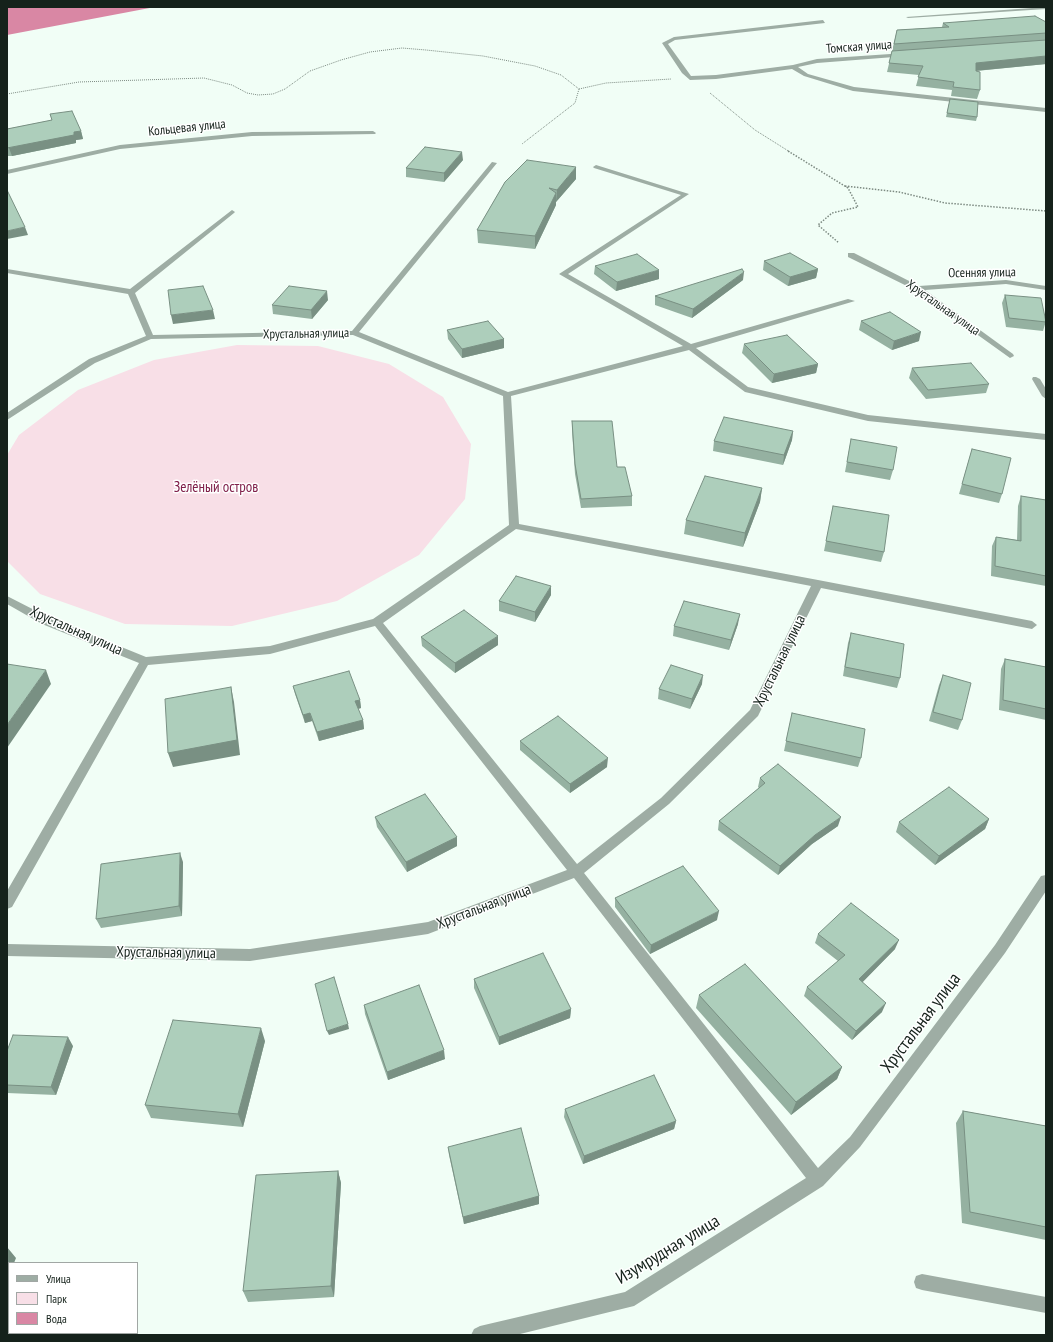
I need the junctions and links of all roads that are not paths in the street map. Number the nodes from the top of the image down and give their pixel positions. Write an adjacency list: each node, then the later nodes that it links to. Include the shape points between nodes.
1 (1046, 8): 2 (street)
2 (908, 17)
3 (823, 22): 5 (street, Томская улица, via 674,39 665,43 690,78)
4 (912, 54): 5 (street, Томская улица, via 817,61)
5 (792, 67): 6 (street, via 806,75 853,89)
6 (1046, 110)
7 (372, 133): 10 (street, Кольцевая улица, via 252,134 120,147)
8 (494, 163): 18 (street)
9 (596, 167): 20 (street, via 686,194 563,274)
10 (7, 172)
11 (232, 212): 16 (street)
12 (851, 255): 14 (street, Хрустальная улица)
13 (7, 271): 16 (street)
14 (918, 288): 15 (street, Осенняя улица, via 1006,282); 21 (street, Хрустальная улица)
15 (1046, 288)
16 (131, 292): 19 (street)
17 (851, 301): 20 (street)
18 (354, 332): 19 (street, Хрустальная улица); 23 (street, Хрустальная улица)
19 (150, 337): 25 (street, Хрустальная улица, via 92,361)
20 (690, 347): 23 (street); 26 (street, via 745,389 868,418)
21 (1010, 356)
22 (1036, 379): 24 (street)
23 (507, 395): 27 (street)
24 (1046, 396)
25 (7, 417)
26 (1046, 437)
27 (514, 526): 28 (street); 30 (street, Хрустальная улица)
28 (818, 583): 31 (street); 33 (street, Хрустальная улица, via 754,714 665,801)
29 (7, 599): 32 (street, Хрустальная улица, via 46,621)
30 (377, 622): 32 (street, Хрустальная улица, via 270,650); 33 (street)
31 (1032, 625)
32 (145, 661): 35 (street)
33 (576, 872): 36 (street, Хрустальная улица, via 428,928 250,955); 37 (street)
34 (1046, 880): 37 (street, Хрустальная улица, via 1000,949 855,1142)
35 (7, 903)
36 (7, 950)
37 (817, 1180): 40 (street, Изумрудная улица, via 628,1300)
38 (922, 1282): 39 (street)
39 (1046, 1306)
40 (480, 1335)

